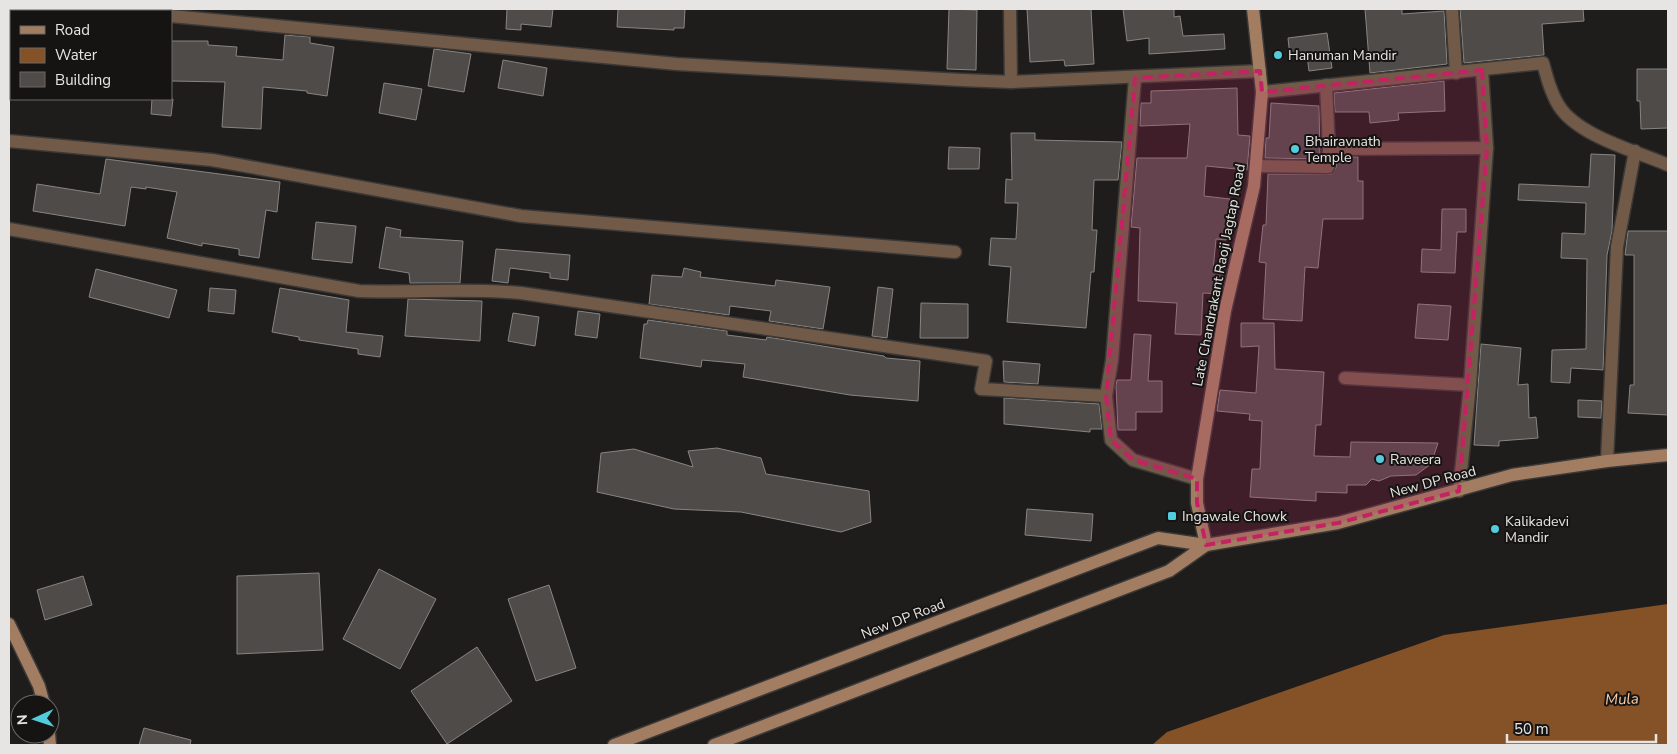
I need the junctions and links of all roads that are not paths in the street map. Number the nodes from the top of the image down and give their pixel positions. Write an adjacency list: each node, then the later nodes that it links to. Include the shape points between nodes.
1 (100, 9): 5 (street)
2 (1010, 9): 11 (street)
3 (1253, 9): 8 (main road, Late Chandrakant Raoji Jagtap Road)
4 (1452, 9): 9 (street)
5 (113, 10)
6 (172, 16): 11 (street, via 677,64)
7 (1482, 70): 9 (street); 15 (street); 17 (street, via 1542,63 1560,108 1588,133)
8 (1260, 71): 10 (street); 13 (main road, Late Chandrakant Raoji Jagtap Road)
9 (1456, 73): 12 (street)
10 (1135, 78): 11 (street); 24 (street, via 1112,360)
11 (1011, 82)
12 (1326, 85): 13 (street); 16 (street)
13 (1262, 92): 19 (main road, Late Chandrakant Raoji Jagtap Road)
14 (9, 141): 21 (street, via 212,160 520,216)
15 (1487, 148): 16 (street); 23 (street)
16 (1329, 149): 19 (street, via 1328,167)
17 (1635, 151): 18 (street); 26 (street, via 1617,248)
18 (1668, 165)
19 (1256, 166): 27 (main road, Late Chandrakant Raoji Jagtap Road, via 1225,311)
20 (9, 229): 24 (street, via 359,292 487,290 521,293 986,361 981,389)
21 (955, 252)
22 (1345, 378): 23 (street)
23 (1470, 385): 28 (street)
24 (1106, 396): 27 (street, via 1112,440 1133,460)
25 (1668, 456): 26 (main road, New DP Road)
26 (1607, 461): 28 (main road, New DP Road, via 1512,475)
27 (1197, 479): 29 (main road, Late Chandrakant Raoji Jagtap Road, via 1197,503)
28 (1459, 491): 29 (main road, New DP Road, via 1338,523)
29 (1206, 545): 32 (main road, New DP Road, via 1158,538); 33 (main road, New DP Road, via 1169,571)
30 (9, 624): 31 (main road)
31 (41, 694)
32 (614, 745)
33 (714, 745)

